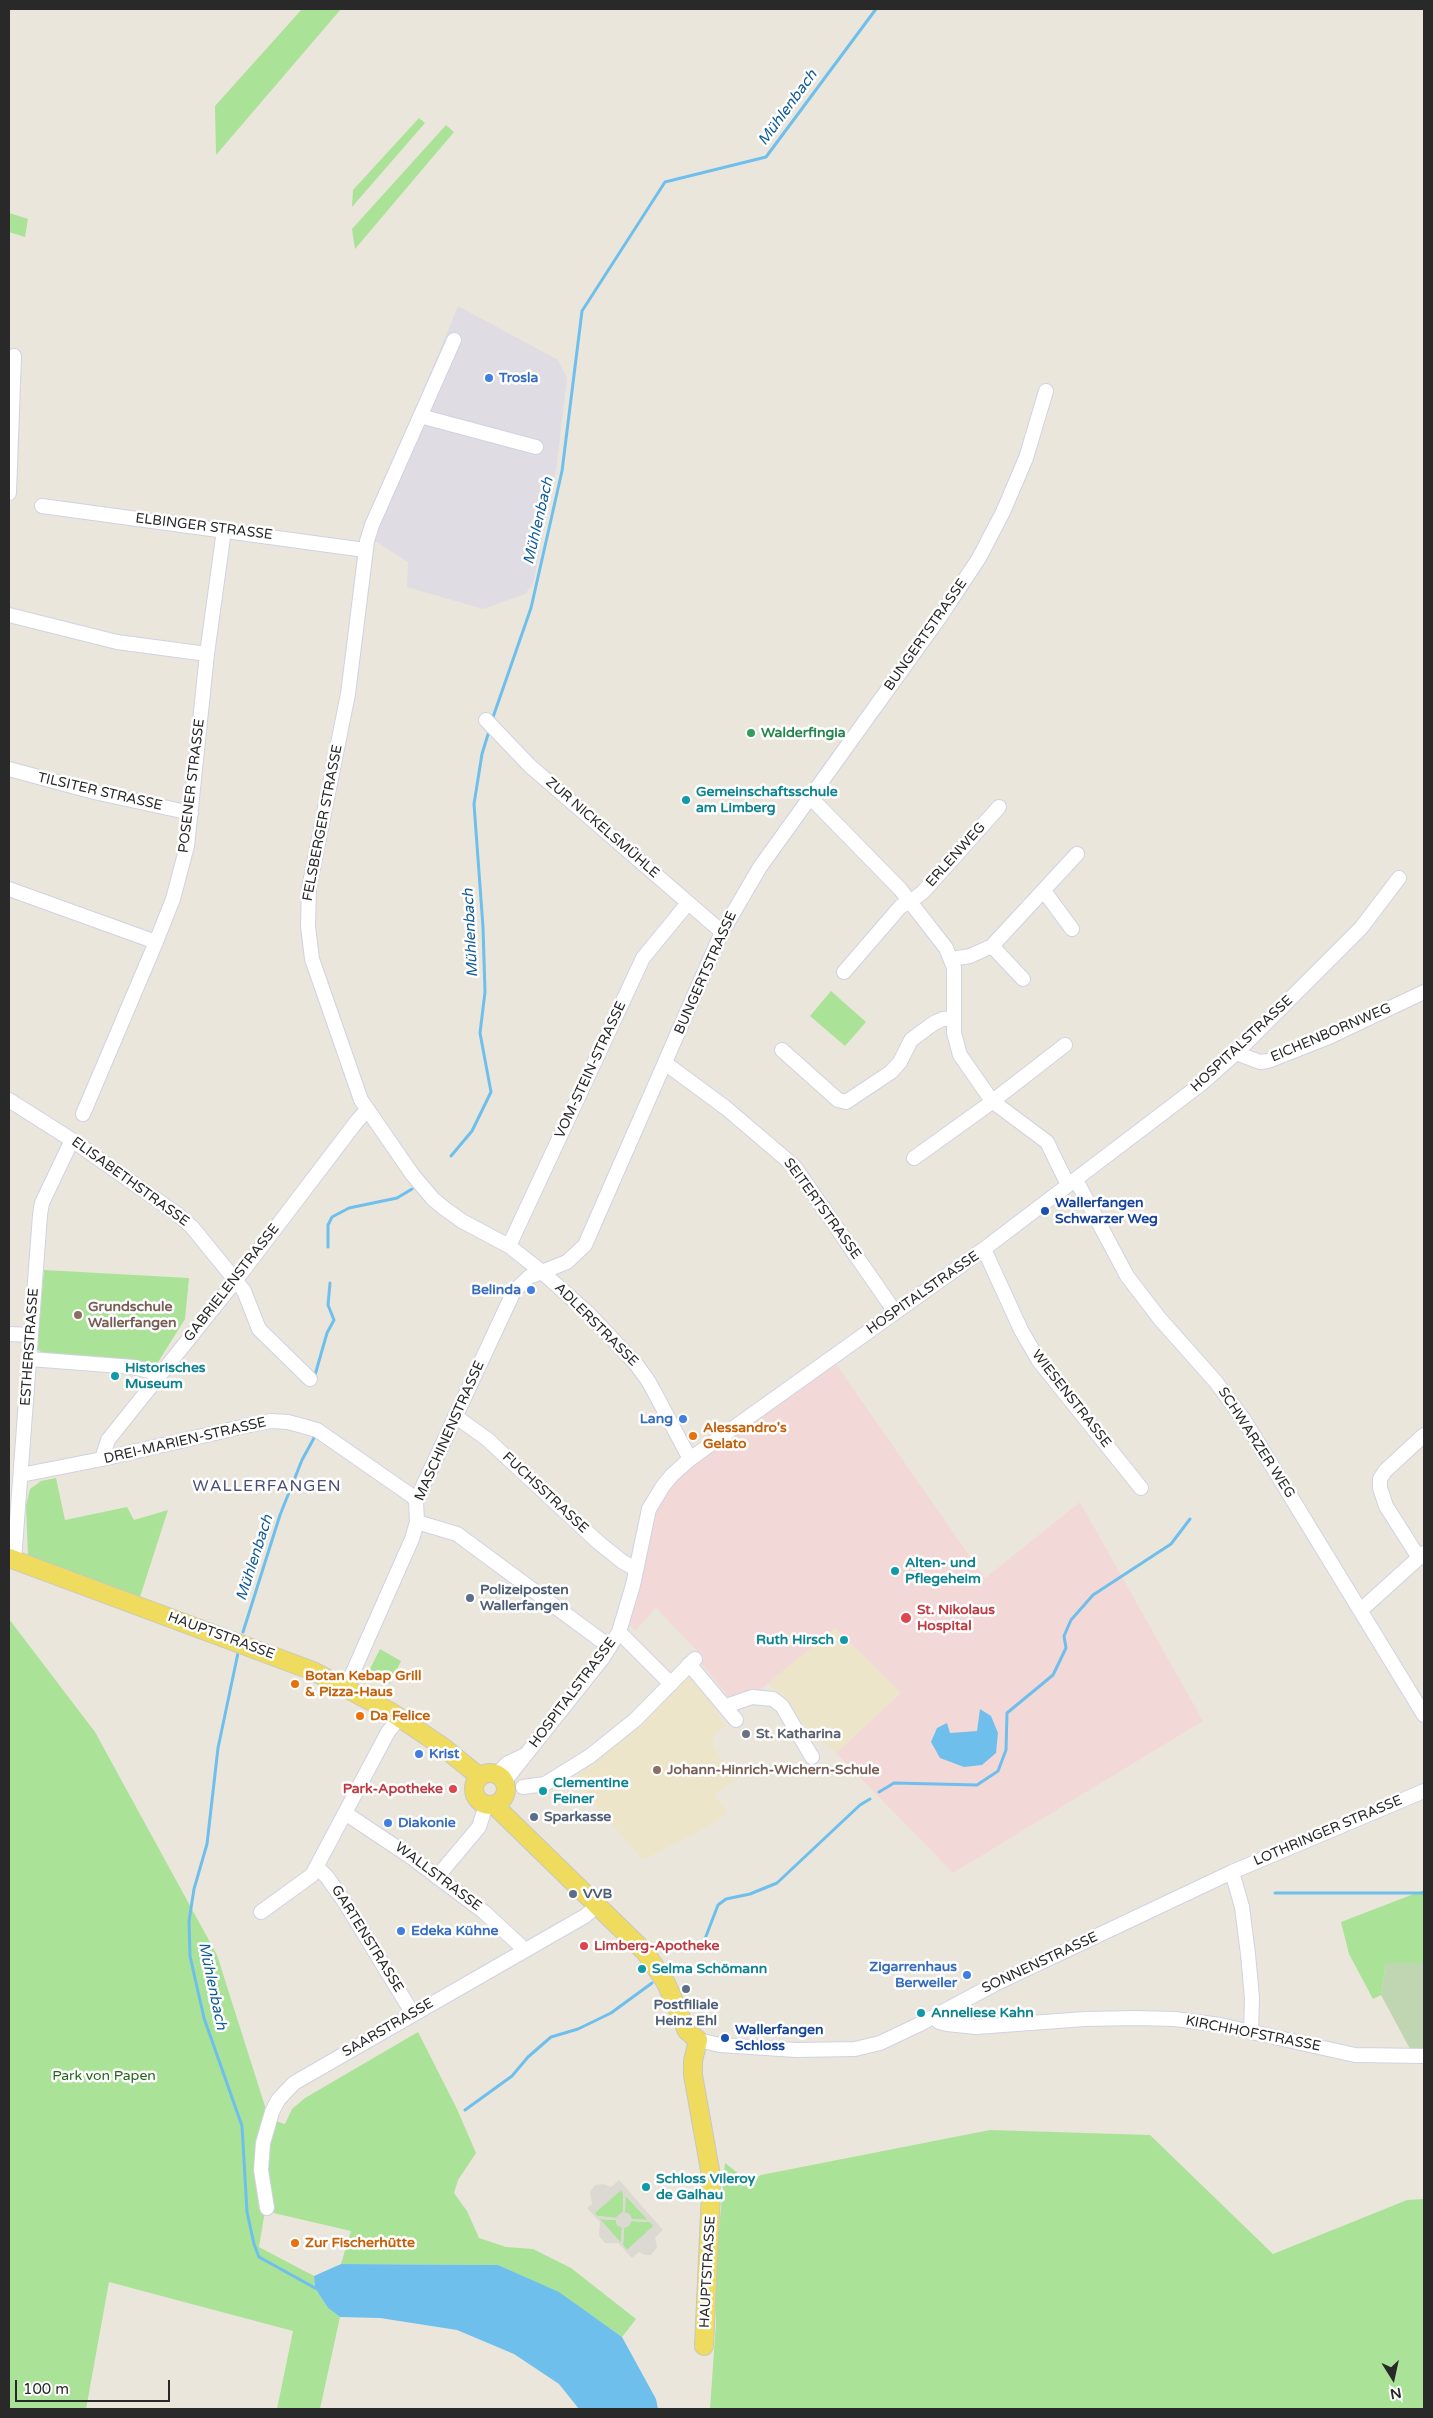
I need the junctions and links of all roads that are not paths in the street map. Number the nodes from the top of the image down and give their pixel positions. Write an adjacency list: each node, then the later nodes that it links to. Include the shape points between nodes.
1 (454, 340): 5 (street, FELSBERGER STRASSE)
2 (14, 356): 4 (street)
3 (1046, 391): 15 (street, BUNGERTSTRASSE, via 1023,466 979,558)
4 (11, 412): 7 (street)
5 (420, 416): 6 (street); 10 (street, FELSBERGER STRASSE, via 372,525)
6 (536, 447)
7 (9, 494)
8 (42, 506): 9 (street, ELBINGER STRASSE)
9 (224, 530): 10 (street, ELBINGER STRASSE); 12 (street, POSENER STRASSE)
10 (365, 550): 39 (street, FELSBERGER STRASSE, via 348,694 314,857 307,907 309,942 318,980)
11 (9, 615): 12 (street, via 117,642)
12 (207, 654): 17 (street, POSENER STRASSE)
13 (490, 725): 23 (street, ZUR NICKELSMÜHLE, via 530,766)
14 (9, 769): 17 (street, TILSITER STRASSE)
15 (810, 797): 22 (street); 25 (street, BUNGERTSTRASSE, via 760,867)
16 (999, 807): 22 (street, ERLENWEG, via 923,892)
17 (191, 813): 26 (street, POSENER STRASSE, via 180,874)
18 (1077, 854): 21 (street)
19 (1399, 878): 35 (street, HOSPITALSTRASSE, via 1361,928)
20 (9, 890): 26 (street)
21 (1044, 891): 24 (street); 27 (street)
22 (910, 902): 28 (street); 29 (street, ERLENWEG, via 901,906)
23 (688, 903): 25 (street, ZUR NICKELSMÜHLE); 44 (street, VOM-STEIN-STRASSE, via 642,958)
24 (1072, 929)
25 (722, 932): 36 (street, BUNGERTSTRASSE)
26 (156, 942): 40 (street, POSENER STRASSE)
27 (992, 946): 28 (street, via 970,956); 30 (street)
28 (952, 959): 32 (street, SCHWARZER WEG)
29 (844, 972)
30 (1023, 979)
31 (1424, 992): 35 (street, EICHENBORNWEG, via 1329,1037 1268,1061 1260,1062)
32 (954, 1018): 34 (street, via 934,1023 911,1040 891,1072 846,1102 838,1100); 38 (street, SCHWARZER WEG, via 960,1055)
33 (1065, 1045): 38 (street)
34 (782, 1050)
35 (1236, 1052): 43 (street, HOSPITALSTRASSE, via 1181,1100)
36 (665, 1063): 46 (street, BUNGERTSTRASSE, via 584,1245 567,1262); 48 (street, SEITERTSTRASSE, via 726,1108 794,1166)
37 (9, 1100): 41 (street, ELISABETHSTRASSE)
38 (992, 1100): 42 (street); 43 (street, SCHWARZER WEG, via 1047,1142)
39 (367, 1110): 44 (street, FELSBERGER STRASSE, via 433,1199 462,1221); 47 (street, GABRIELENSTRASSE)
40 (83, 1114)
41 (72, 1140): 47 (street, ELISABETHSTRASSE, via 177,1214 204,1240); 50 (street, ESTHERSTRASSE, via 42,1203)
42 (914, 1158)
43 (1072, 1183): 45 (street, HOSPITALSTRASSE); 65 (street, SCHWARZER WEG, via 1128,1276 1244,1420)
44 (510, 1246): 46 (street, FELSBERGER STRASSE)
45 (984, 1250): 48 (street, HOSPITALSTRASSE); 59 (street, WIESENSTRASSE, via 1039,1361)
46 (542, 1272): 54 (street, MASCHINENSTRASSE, via 520,1283 514,1291); 57 (street, ADLERSTRASSE, via 589,1314 636,1364 654,1390)
47 (236, 1280): 52 (street, GABRIELENSTRASSE); 53 (street, ELISABETHSTRASSE, via 247,1296 255,1324)
48 (895, 1312): 57 (street, HOSPITALSTRASSE)
49 (9, 1334): 50 (street)
50 (31, 1335): 51 (street, ESTHERSTRASSE)
51 (30, 1359): 52 (street, via 133,1367); 58 (street, ESTHERSTRASSE)
52 (160, 1374): 56 (street, GABRIELENSTRASSE, via 108,1440)
53 (310, 1379)
54 (455, 1416): 60 (street, MASCHINENSTRASSE); 64 (street, FUCHSSTRASSE, via 487,1439 598,1542)
55 (1424, 1435): 62 (street, via 1380,1479 1386,1506)
56 (102, 1459): 58 (street, DREI-MARIEN-STRASSE); 60 (street, DREI-MARIEN-STRASSE, via 250,1425 288,1422 317,1430)
57 (690, 1459): 64 (street, HOSPITALSTRASSE, via 654,1498 644,1526)
58 (21, 1475): 63 (street, ESTHERSTRASSE)
59 (1141, 1488)
60 (416, 1501): 61 (street, MASCHINENSTRASSE)
61 (417, 1522): 67 (street, via 457,1534); 69 (street, MASCHINENSTRASSE)
62 (1422, 1555): 65 (street)
63 (12, 1559): 69 (main road, HAUPTSTRASSE, via 282,1658)
64 (636, 1569): 66 (street, HOSPITALSTRASSE)
65 (1361, 1610): 71 (street, SCHWARZER WEG)
66 (619, 1632): 67 (street, HOSPITALSTRASSE); 68 (street)
67 (610, 1647): 76 (street, HOSPITALSTRASSE, via 524,1756)
68 (670, 1684): 70 (street, via 692,1661); 75 (street, via 635,1720 590,1756 545,1784)
69 (346, 1688): 72 (main road, HAUPTSTRASSE)
70 (726, 1706): 73 (street); 74 (street, via 752,1697 773,1699 782,1706)
71 (1424, 1715)
72 (399, 1718): 76 (main road, HAUPTSTRASSE, via 424,1735 438,1753); 78 (street, via 388,1732)
73 (736, 1720)
74 (812, 1757)
75 (523, 1787)
76 (491, 1790): 81 (street, HOSPITALSTRASSE, via 479,1827); 82 (main road, HAUPTSTRASSE, via 512,1823)
77 (1424, 1791): 80 (street, LOTHRINGER STRASSE)
78 (345, 1813): 79 (street); 81 (street, WALLSTRASSE)
79 (317, 1867): 83 (street, via 306,1880); 85 (street, GARTENSTRASSE, via 346,1904)
80 (1232, 1872): 86 (street, SONNENSTRASSE, via 995,1984); 87 (street, via 1242,1907 1248,1954 1252,1998)
81 (437, 1877): 84 (street, WALLSTRASSE, via 484,1912)
82 (598, 1904): 84 (street, SAARSTRASSE, via 585,1916); 88 (main road, HAUPTSTRASSE, via 631,1937 663,1978 688,2031)
83 (261, 1912)
84 (524, 1950): 85 (street, SAARSTRASSE)
85 (413, 2014): 90 (street, SAARSTRASSE, via 294,2083 278,2100 267,2127 261,2157)
86 (935, 2016): 87 (street, KIRCHHOFSTRASSE, via 940,2022 957,2026 1136,2018 1199,2022); 88 (street, SONNENSTRASSE, via 880,2043 855,2049 720,2046)
87 (1250, 2032): 89 (street, KIRCHHOFSTRASSE, via 1355,2055)
88 (698, 2040): 91 (main road, HAUPTSTRASSE, via 693,2075 712,2193)
89 (1424, 2056)
90 (267, 2208)
91 (704, 2346)

